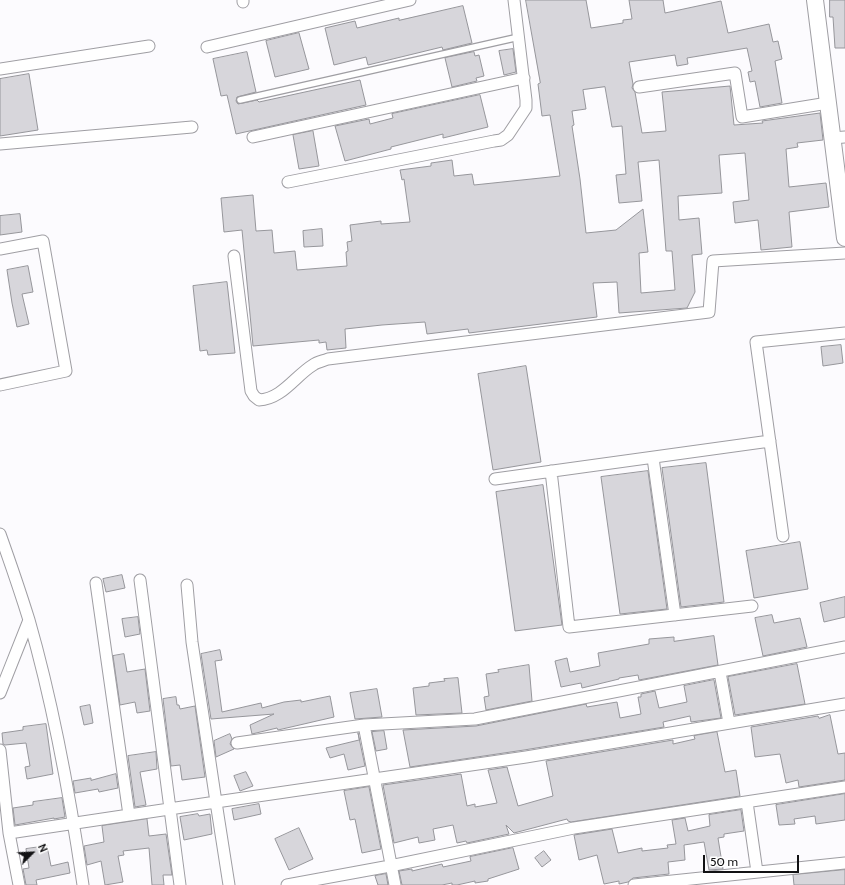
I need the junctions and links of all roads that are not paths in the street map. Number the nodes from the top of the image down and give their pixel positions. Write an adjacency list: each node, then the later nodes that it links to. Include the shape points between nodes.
1 (410, 0): 6 (street)
2 (514, 0): 4 (street)
3 (815, 0): 11 (street)
4 (519, 37): 8 (street); 10 (lane)
5 (149, 46): 7 (street)
6 (208, 47)
7 (0, 69)
8 (524, 78): 13 (street); 16 (street, via 526,108 508,136 501,140)
9 (639, 87): 11 (street, via 735,73 742,117)
10 (240, 100)
11 (828, 104): 14 (street)
12 (192, 127): 15 (street)
13 (253, 137)
14 (839, 138): 17 (street)
15 (0, 144)
16 (288, 182)
17 (845, 238)
18 (0, 249): 22 (street, via 43,241 66,371)
19 (845, 253): 20 (street, via 713,262 709,312 328,359 314,364 267,400 259,400 251,391)
20 (234, 256)
21 (845, 332): 23 (street, via 756,342)
22 (0, 385)
23 (770, 441): 24 (street); 28 (street)
24 (652, 458): 25 (street); 33 (street)
25 (551, 471): 26 (street); 33 (street, via 569,626)
26 (495, 479)
27 (0, 534): 34 (street)
28 (783, 536)
29 (140, 580): 47 (street)
30 (96, 583): 48 (street)
31 (187, 585): 45 (street, via 192,642)
32 (752, 606): 33 (street)
33 (675, 615)
34 (29, 620): 37 (street); 49 (street, via 54,720)
35 (845, 648): 36 (street)
36 (720, 672): 39 (street); 40 (street, via 475,719)
37 (0, 693)
38 (845, 704): 39 (street)
39 (729, 723): 43 (street, via 526,757)
40 (364, 725): 41 (street); 43 (street)
41 (237, 743)
42 (0, 750): 50 (street)
43 (373, 779): 45 (street); 52 (street)
44 (845, 787): 46 (street)
45 (216, 802): 47 (street); 57 (street)
46 (747, 802): 52 (street, via 574,828); 53 (street)
47 (171, 810): 48 (street); 56 (street)
48 (129, 815): 49 (street)
49 (74, 824): 50 (street); 55 (street)
50 (9, 833): 54 (street)
51 (845, 863): 53 (street)
52 (390, 866): 58 (street); 59 (street)
53 (757, 872): 60 (street)
54 (19, 885)
55 (83, 885)
56 (180, 885)
57 (229, 885)
58 (287, 885)
59 (395, 885)
60 (634, 885)

